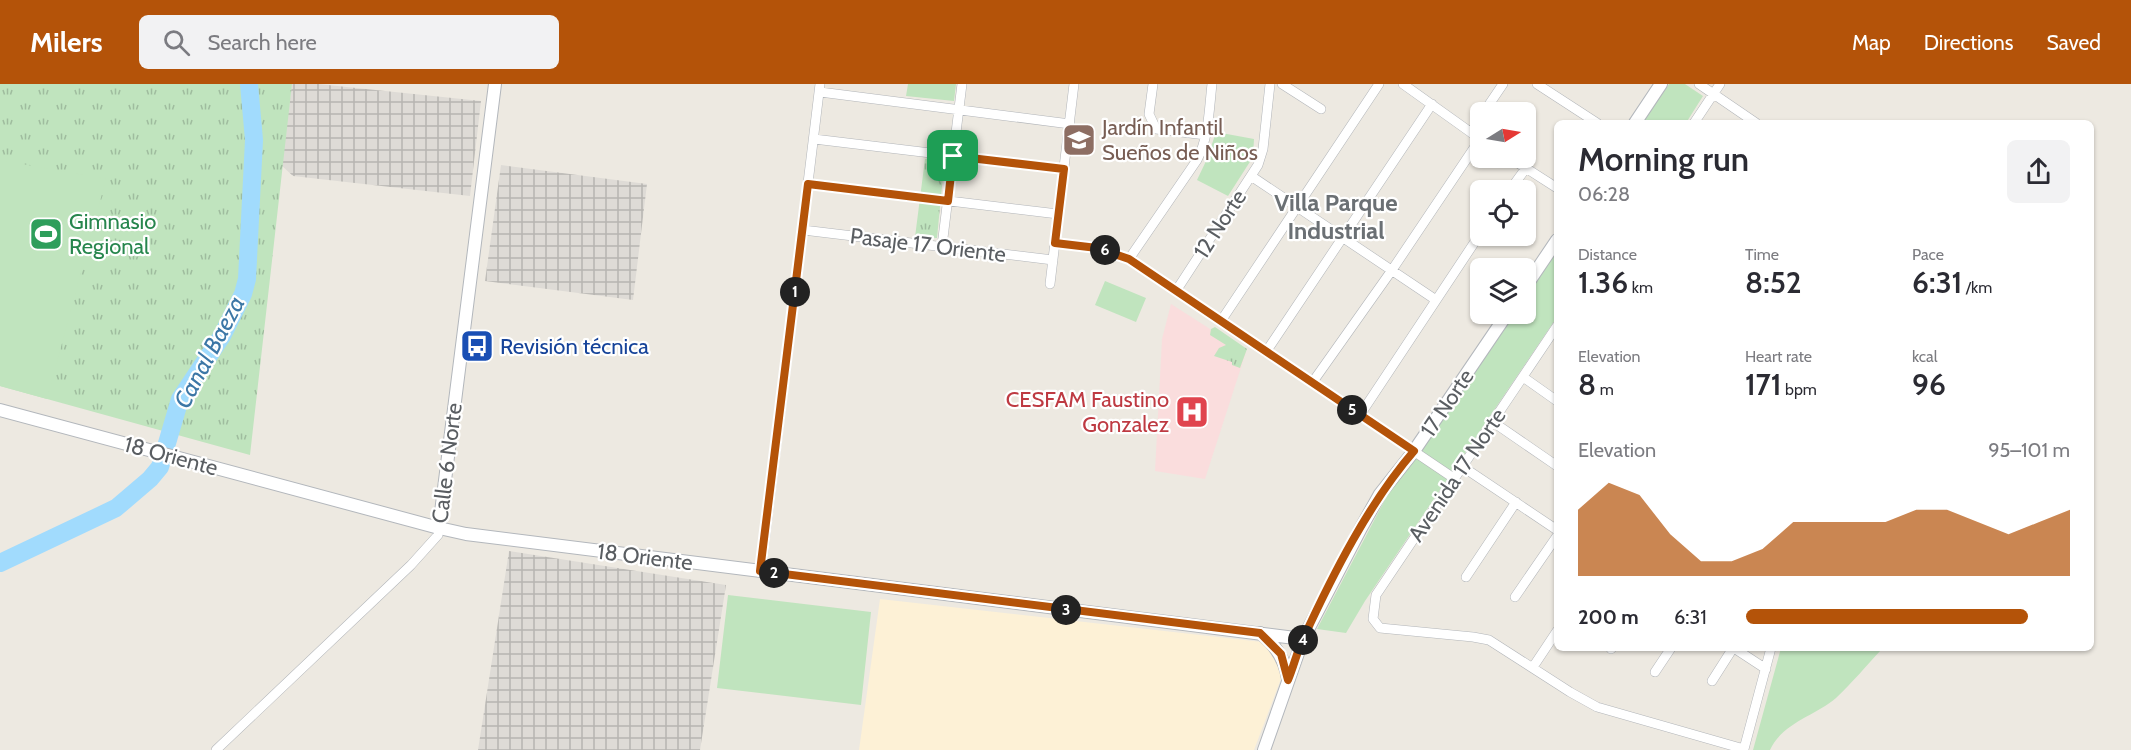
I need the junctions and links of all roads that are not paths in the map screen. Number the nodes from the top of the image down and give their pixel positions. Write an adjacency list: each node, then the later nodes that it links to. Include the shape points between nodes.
1 (495, 84): 69 (street, Calle 6 Norte)
2 (962, 84): 21 (street)
3 (1074, 84): 26 (street)
4 (1153, 84): 28 (street, via 1149,114 1156,129)
5 (1212, 84): 28 (street)
6 (1270, 84): 34 (street, 12 Norte, via 1262,155)
7 (1282, 84): 20 (street)
8 (1379, 84): 39 (street)
9 (1403, 84): 15 (street)
10 (1503, 84): 18 (street)
11 (1537, 84): 22 (street)
12 (1661, 84): 23 (street)
13 (1699, 84): 17 (street)
14 (1720, 84): 17 (street)
15 (1414, 87): 19 (street)
16 (820, 88): 21 (street); 29 (street)
17 (1713, 94): 24 (street); 25 (street)
18 (1491, 102)
19 (1432, 104): 27 (street); 42 (street)
20 (1321, 109)
21 (958, 110): 26 (street); 31 (street)
22 (1592, 120)
23 (1637, 120)
24 (1696, 120)
25 (1752, 120)
26 (1070, 124): 33 (street)
27 (1470, 130)
28 (1206, 135): 47 (street, via 1197,160)
29 (814, 139): 31 (street); 36 (street)
30 (1470, 154): 49 (street)
31 (953, 156): 33 (street); 38 (street)
32 (1526, 168): 35 (street); 37 (street)
33 (1064, 169): 40 (street)
34 (1251, 176): 39 (street); 52 (street, 12 Norte)
35 (1517, 180)
36 (808, 184): 38 (street); 41 (street)
37 (1554, 186)
38 (948, 201): 40 (street); 45 (street)
39 (1298, 207): 42 (street); 54 (street)
40 (1058, 214): 43 (street)
41 (803, 230): 45 (street, Pasaje 17 Oriente); 72 (street)
42 (1343, 237): 49 (street); 57 (street)
43 (1055, 243): 47 (street, via 1097,248); 48 (street)
44 (1554, 244): 50 (street)
45 (942, 246): 48 (street, Pasaje 17 Oriente)
46 (1472, 246): 53 (street)
47 (1129, 259): 52 (street)
48 (1053, 260): 51 (street)
49 (1392, 270): 53 (street); 59 (street)
50 (1536, 271)
51 (1050, 284)
52 (1176, 291): 54 (street)
53 (1436, 300): 62 (street)
54 (1221, 321): 57 (street)
55 (1500, 324): 64 (street, 17 Norte)
56 (1554, 334): 58 (street, Avenida 17 Norte)
57 (1266, 352): 59 (street)
58 (1522, 378): 60 (street); 63 (street, Avenida 17 Norte)
59 (1312, 383): 62 (street)
60 (1554, 399)
61 (0, 410): 69 (street, 18 Oriente)
62 (1360, 415): 64 (street)
63 (1493, 422): 65 (street); 66 (street, Avenida 17 Norte)
64 (1414, 451): 67 (street); 77 (street, 17 Norte, via 1380,494)
65 (1554, 464)
66 (1463, 467): 67 (street, Avenida 17 Norte); 68 (street)
67 (1455, 479): 82 (street, Avenida 17 Norte, via 1376,595 1373,619 1380,628 1482,638)
68 (1516, 502): 70 (street); 73 (street)
69 (440, 528): 72 (street, 18 Oriente); 87 (street, Calle 6 Norte, via 411,565)
70 (1554, 528)
71 (1554, 540): 74 (street)
72 (760, 571): 75 (street, 18 Oriente)
73 (1466, 577)
74 (1515, 597)
75 (1260, 633): 77 (street, 18 Oriente); 85 (street, via 1281,654)
76 (1554, 636): 82 (street)
77 (1303, 639): 85 (street, 17 Norte)
78 (1669, 651): 84 (street)
79 (1731, 651): 86 (street)
80 (1738, 651): 83 (street)
81 (1771, 651): 83 (street)
82 (1533, 667): 83 (street, via 1597,706 1744,748)
83 (1766, 669)
84 (1655, 672)
85 (1288, 680): 88 (street, 17 Norte)
86 (1712, 681)
87 (216, 750)
88 (1264, 750)

